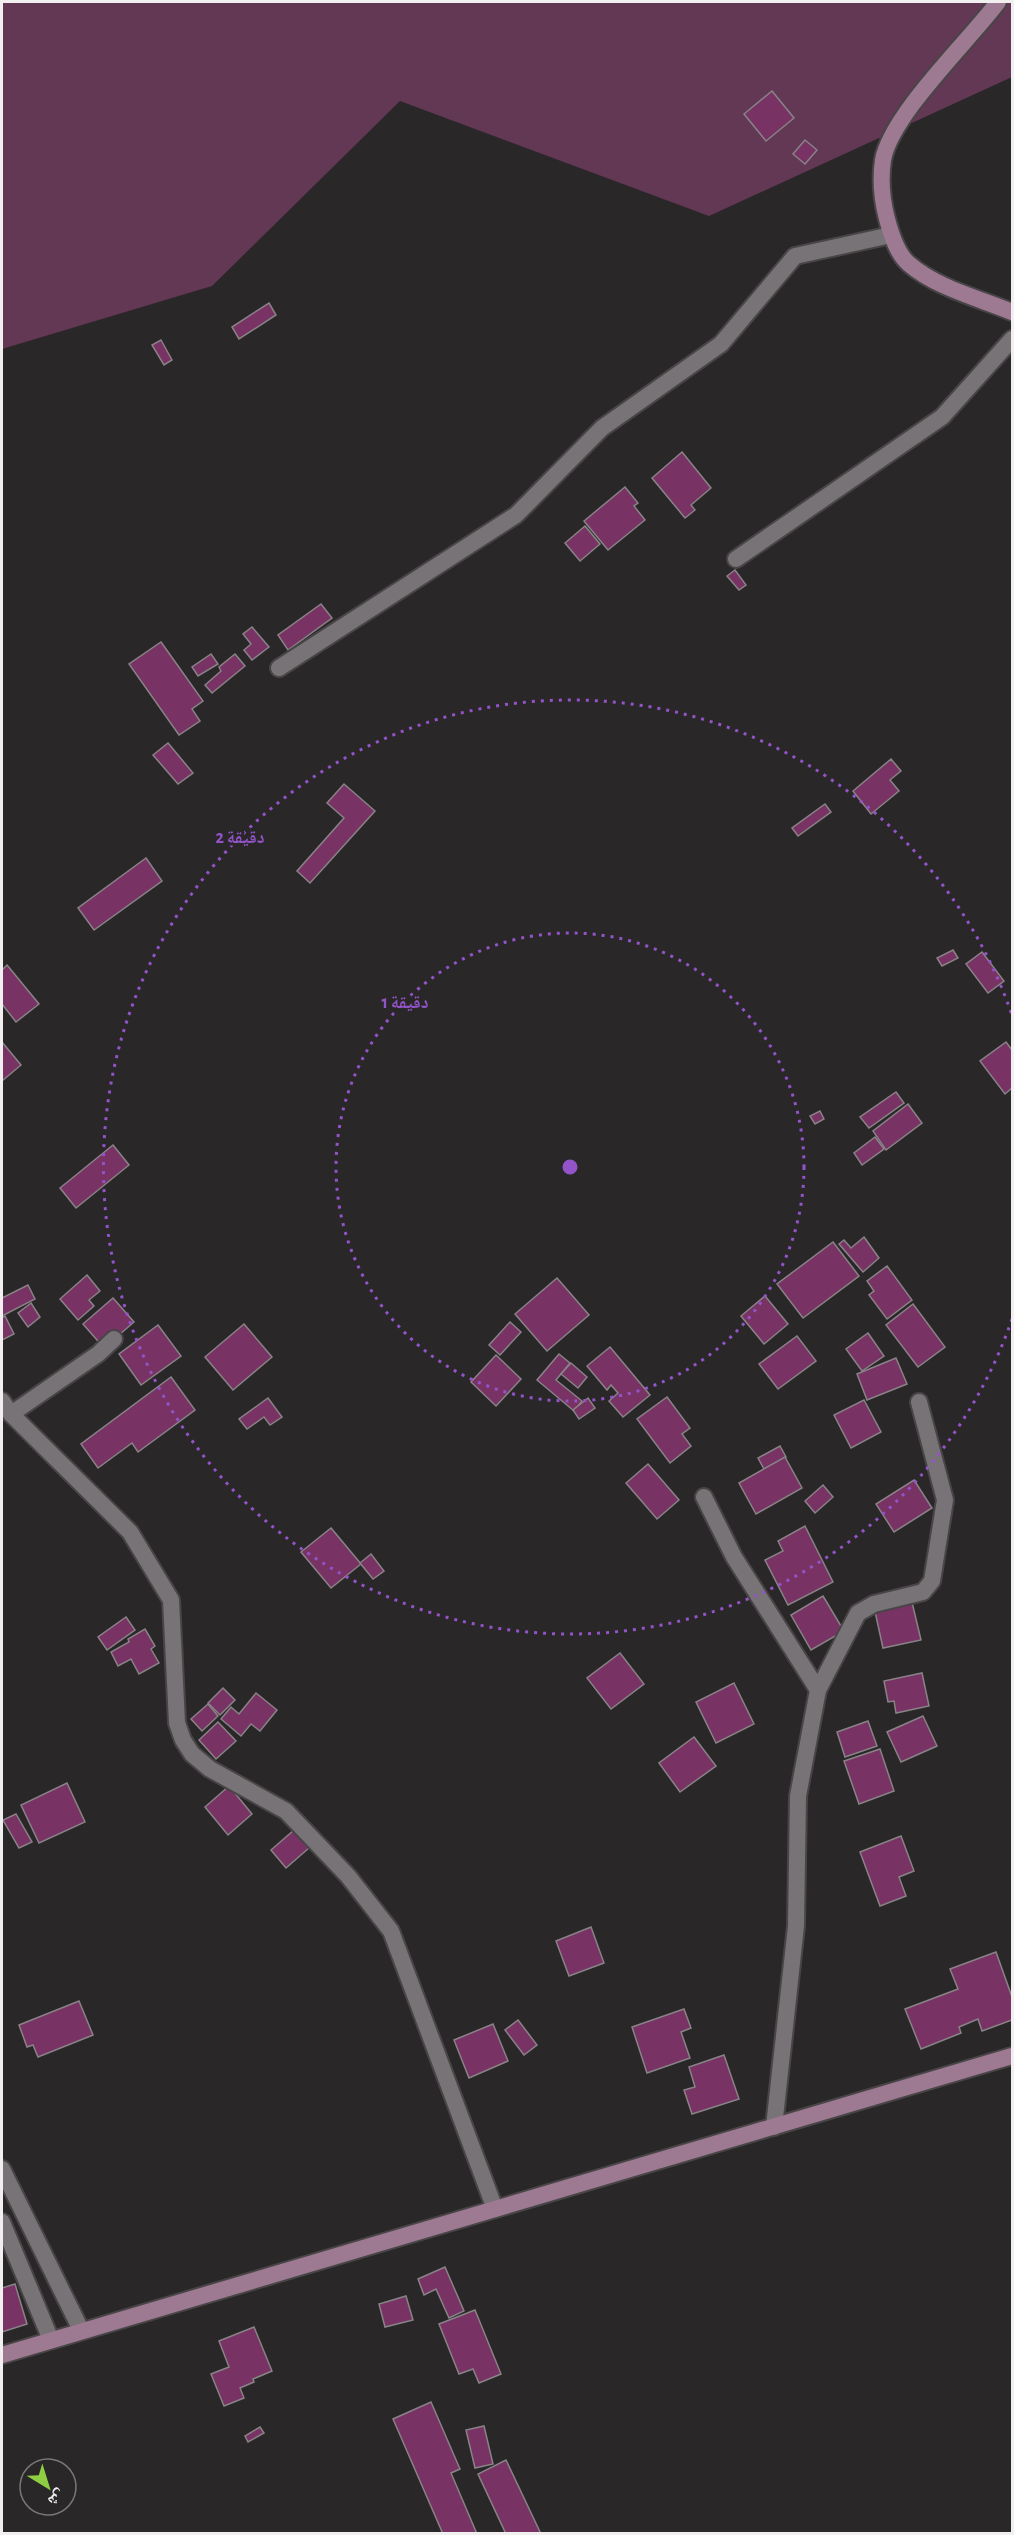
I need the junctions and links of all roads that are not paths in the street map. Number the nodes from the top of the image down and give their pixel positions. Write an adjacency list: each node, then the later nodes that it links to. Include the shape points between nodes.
1 (998, 2): 2 (main road, via 895,130 883,160 882,197)
2 (891, 236): 3 (main road, via 907,263 932,280); 6 (street, via 795,256 721,344 602,428 516,515)
3 (1012, 312)
4 (1012, 339): 5 (street, via 942,417)
5 (736, 559)
6 (279, 668)
7 (114, 1339): 9 (street, via 98,1354)
8 (919, 1402): 11 (street, via 945,1500 932,1581 923,1592 874,1604 858,1613)
9 (6, 1407): 15 (street, via 130,1532 171,1600 177,1723 192,1754 217,1774 286,1811 348,1876 391,1931)
10 (705, 1497): 11 (street, via 734,1557)
11 (818, 1690): 13 (street, via 798,1796 796,1926)
12 (1012, 2056): 13 (main road)
13 (774, 2127): 15 (main road)
14 (2, 2169): 17 (street)
15 (495, 2209): 17 (main road)
16 (2, 2222): 18 (street)
17 (81, 2330): 18 (main road)
18 (51, 2340): 19 (main road)
19 (2, 2355)

